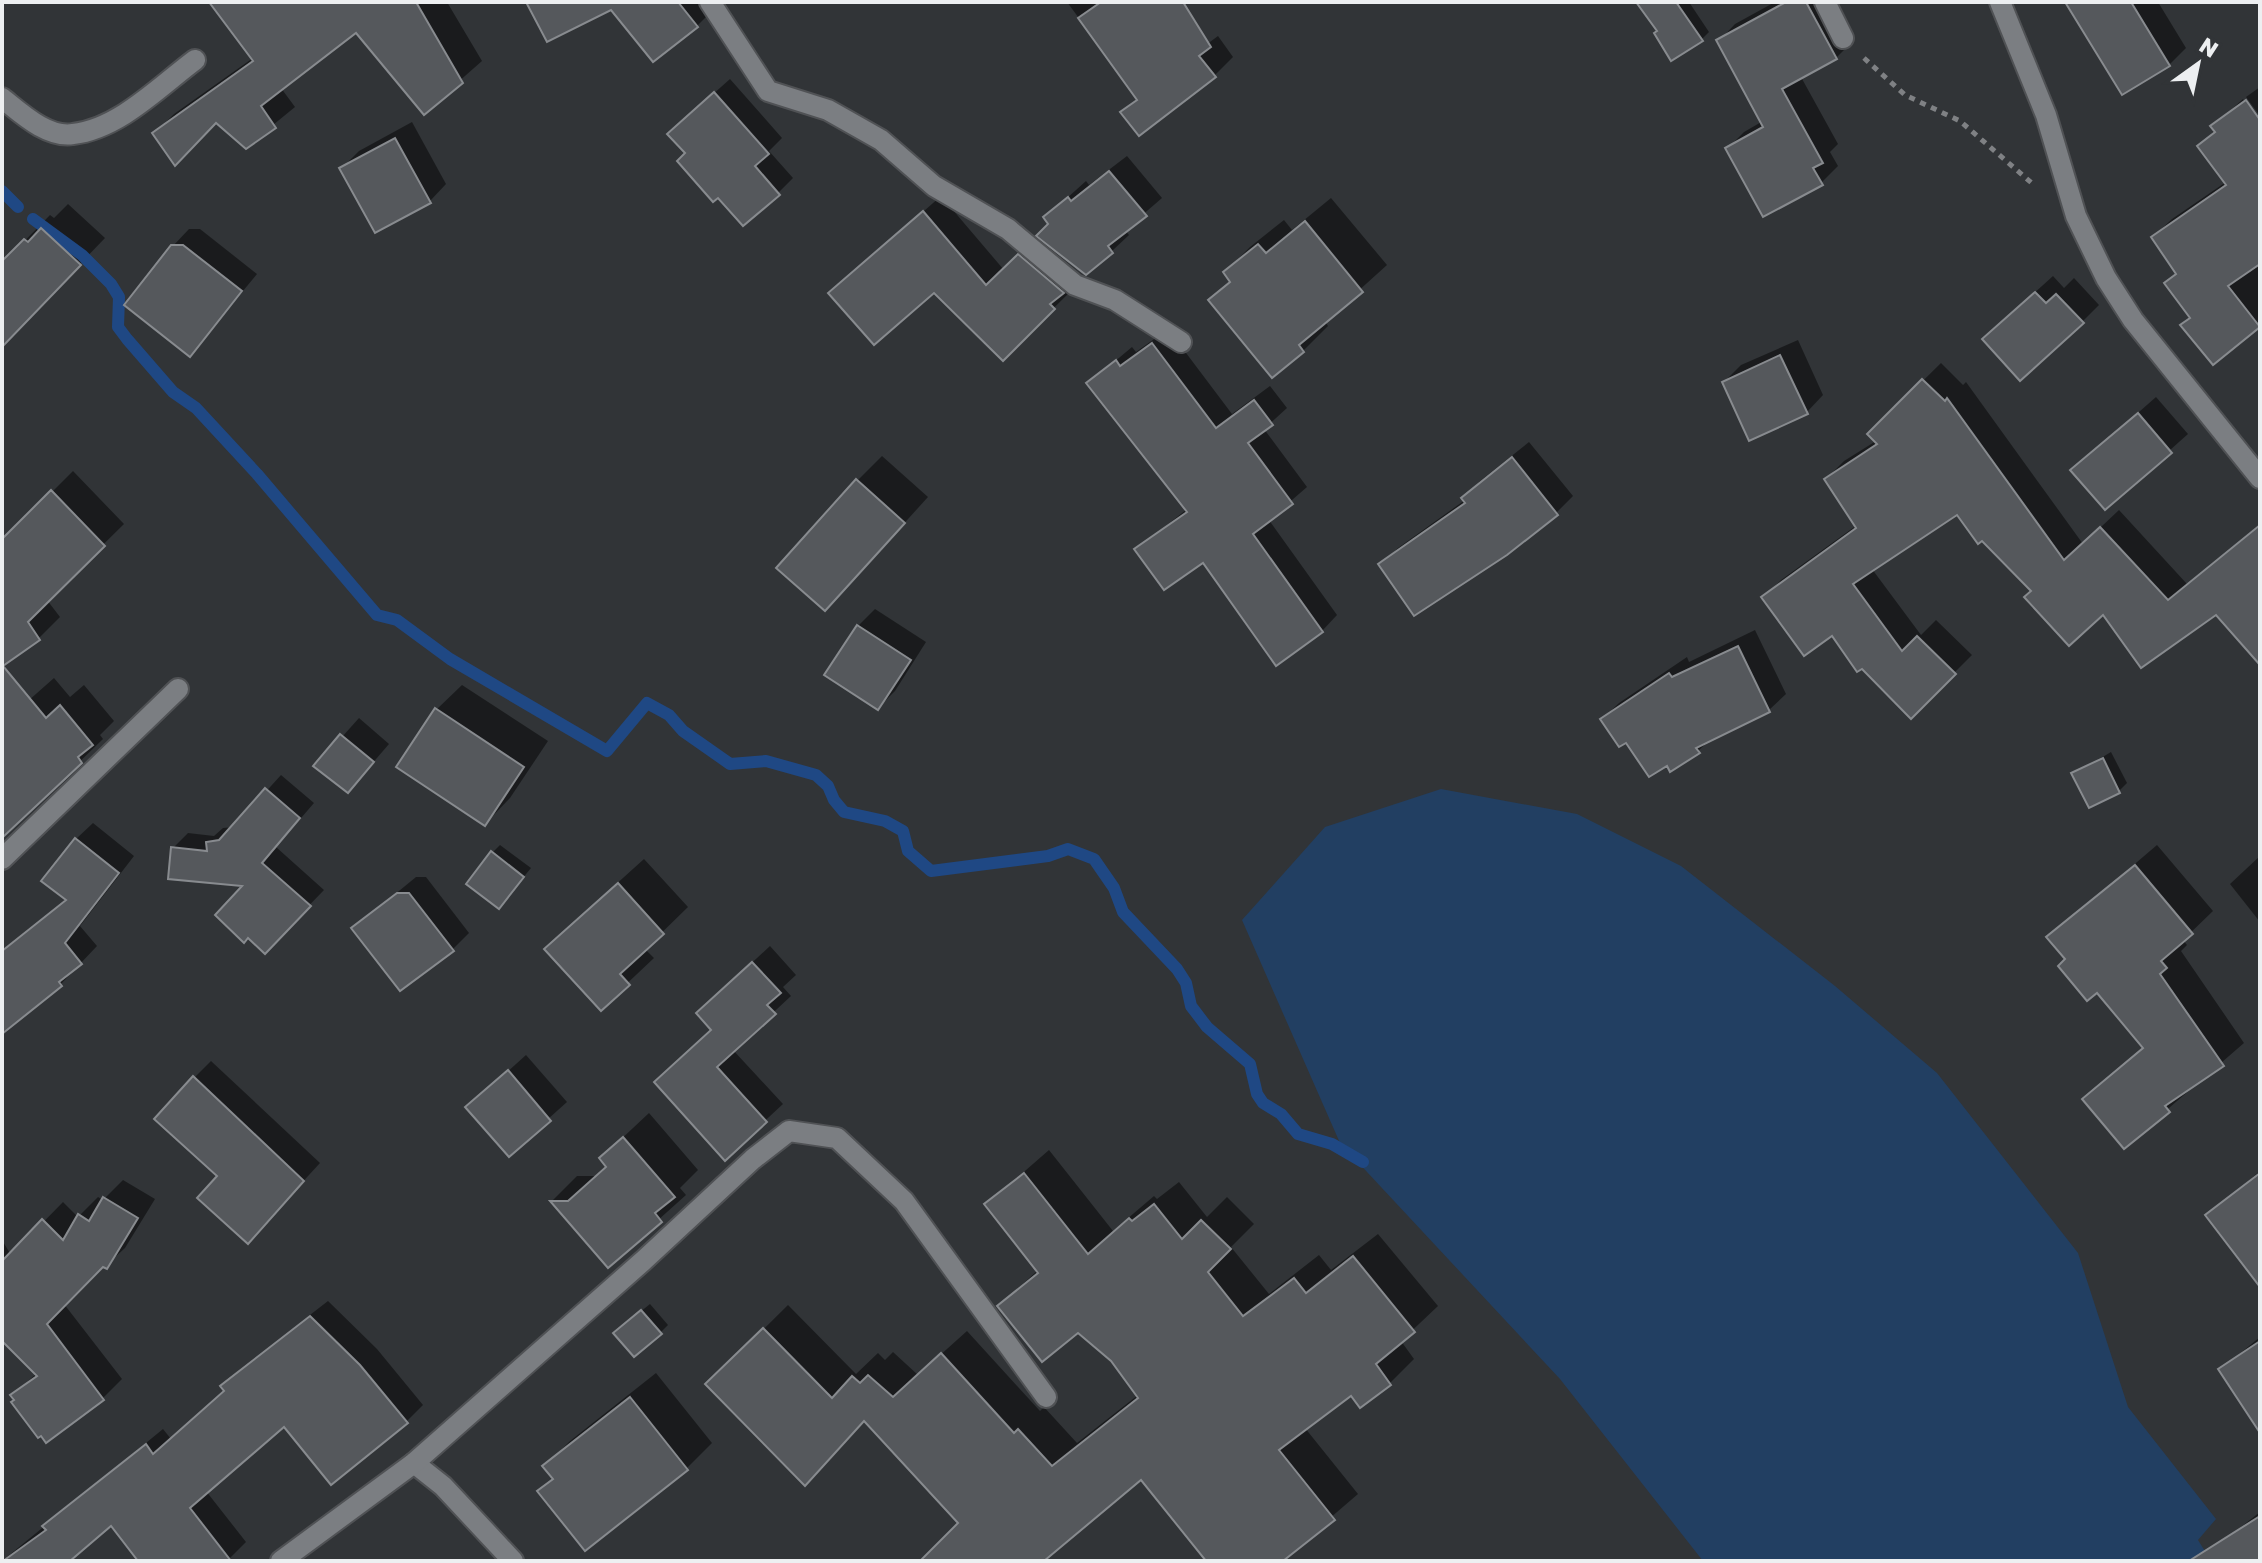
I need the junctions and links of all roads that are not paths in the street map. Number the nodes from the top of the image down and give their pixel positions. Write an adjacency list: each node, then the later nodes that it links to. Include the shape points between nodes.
1 (710, 2): 7 (street, via 768,91 828,110 881,140 934,186 1008,229 1075,285 1115,300)
2 (1825, 2): 4 (street)
3 (2000, 2): 8 (street, via 2046,115 2076,216 2106,278 2133,320)
4 (1843, 38)
5 (195, 60): 6 (street, via 114,120 71,135 34,124)
6 (2, 98)
7 (1181, 342)
8 (2260, 478)
9 (178, 689): 10 (street)
10 (2, 859)
11 (1046, 1397): 12 (street, via 904,1201 837,1138 789,1131)
12 (414, 1463): 13 (street); 14 (street, via 443,1486)
13 (281, 1561)
14 (513, 1561)

